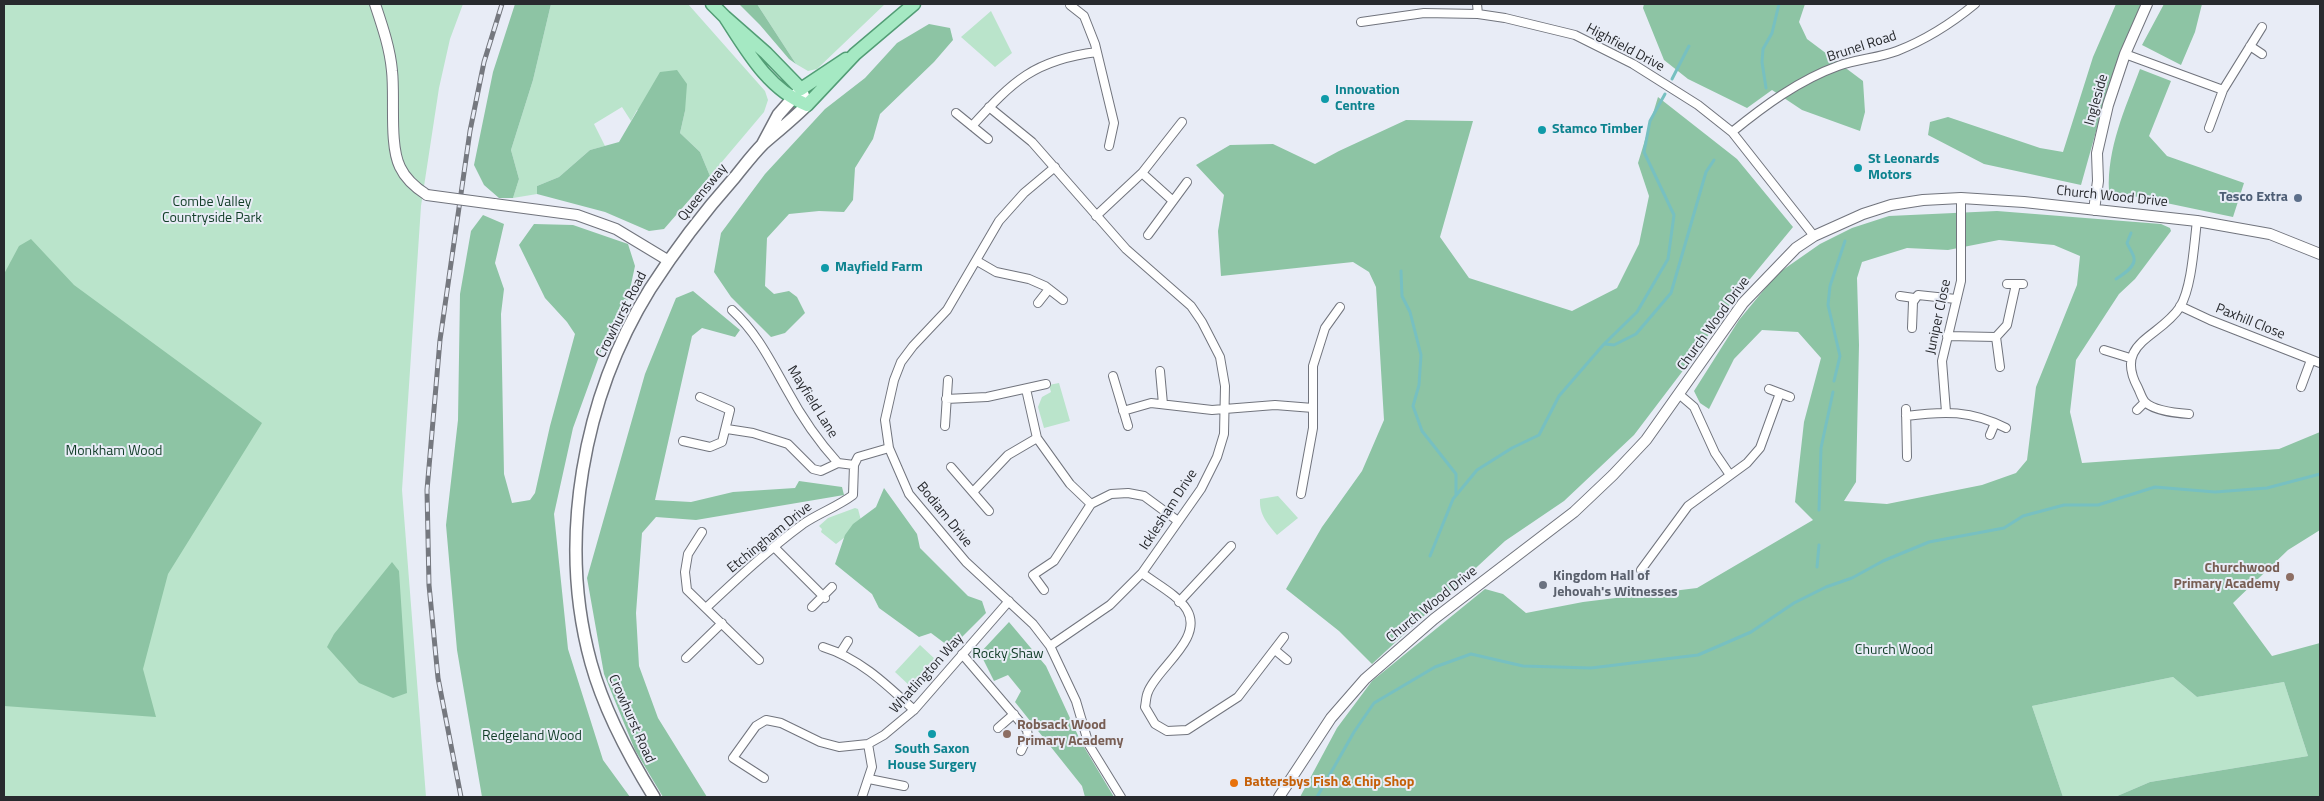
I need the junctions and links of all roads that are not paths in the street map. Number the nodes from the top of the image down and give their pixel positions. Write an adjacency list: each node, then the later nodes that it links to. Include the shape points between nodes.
1 (374, 4): 43 (street, bridge, via 392,70 394,132 400,166 412,184 427,196 577,215 616,229)
2 (712, 4): 9 (main road)
3 (914, 4): 14 (main road, Queensway)
4 (1477, 4): 8 (street)
5 (1975, 4): 26 (street, Brunel Road, via 1957,19 1898,50 1839,66 1806,81 1762,107)
6 (2147, 4): 15 (street, Ingleside)
7 (1070, 5): 13 (street, via 1084,16)
8 (1478, 14): 10 (street, Highfield Drive, via 1424,13); 26 (street, Highfield Drive, via 1575,35 1633,64 1698,105)
9 (724, 17): 17 (main road); 19 (main road, via 756,64)
10 (1361, 22)
11 (2262, 27): 12 (street)
12 (2250, 46): 16 (street); 18 (street)
13 (1098, 52): 21 (street, via 1050,61 1019,78); 29 (street, via 1114,123)
14 (855, 54): 17 (main road, Queensway); 20 (main road, Queensway)
15 (2125, 54): 18 (street); 35 (street, Ingleside, via 2097,153)
16 (2262, 54)
17 (801, 89): 19 (main road, Queensway); 20 (main road)
18 (2222, 90): 25 (street)
19 (791, 98): 20 (main road); 28 (main road, Queensway)
20 (807, 105): 28 (main road, Queensway)
21 (989, 107): 24 (street); 30 (street, Icklesham Drive, via 1032,142)
22 (956, 113): 24 (street)
23 (1182, 122): 31 (street)
24 (972, 126): 27 (street)
25 (2209, 128)
26 (1732, 132): 41 (street, Highfield Drive)
27 (988, 139)
28 (762, 145): 43 (main road, Queensway)
29 (1108, 146)
30 (1055, 167): 36 (street, Icklesham Drive); 44 (street, Bodiam Drive, via 1024,193 999,221)
31 (1142, 173): 34 (street); 36 (street)
32 (1187, 182): 34 (street)
33 (1961, 198): 35 (street, Church Wood Drive); 41 (street, Church Wood Drive, via 1892,205); 49 (street, Juniper Close, via 1961,281)
34 (1173, 201): 38 (street)
35 (2094, 210): 37 (street, Church Wood Drive)
36 (1096, 216): 78 (street, Icklesham Drive, via 1126,249 1180,295 1202,322 1220,357)
37 (2197, 221): 42 (street, Church Wood Drive, via 2270,234); 52 (street, via 2191,268)
38 (1154, 227): 39 (street); 40 (street)
39 (1161, 234)
40 (1148, 235)
41 (1814, 236): 71 (street, Church Wood Drive, via 1796,248 1743,303)
42 (2320, 254)
43 (669, 261): 135 (main road, Crowhurst Road, via 638,310 604,389 585,459 577,546 580,602 591,664 619,734)
44 (977, 261): 46 (street, via 996,272 1029,279); 91 (street, Bodiam Drive, via 947,310 901,362 885,420)
45 (2015, 284): 57 (street, via 2007,325)
46 (1049, 289): 50 (street); 51 (street)
47 (1900, 296): 48 (street)
48 (1914, 298): 49 (street, via 1926,295); 55 (street)
49 (1956, 299): 56 (street, Juniper Close)
50 (1063, 300)
51 (1038, 303)
52 (2180, 306): 59 (street, via 2136,347); 60 (street, Paxhill Close)
53 (1340, 307): 77 (street, via 1325,328 1313,366)
54 (732, 310): 93 (street, Mayfield Lane, via 748,325 772,359 807,423)
55 (1912, 328)
56 (1947, 336): 57 (street); 81 (street, Juniper Close, via 1942,362)
57 (1996, 337): 62 (street)
58 (2104, 350): 59 (street)
59 (2130, 358): 75 (street, via 2130,375)
60 (2310, 360): 61 (street, Paxhill Close); 67 (street)
61 (2320, 363)
62 (2000, 367)
63 (1160, 370): 76 (street)
64 (1112, 376): 80 (street)
65 (948, 380): 74 (street)
66 (1046, 384): 68 (street)
67 (2301, 387)
68 (1026, 389): 74 (street, via 987,397); 89 (street)
69 (1769, 390): 70 (street)
70 (1780, 393): 73 (street); 96 (street, via 1760,448 1747,463)
71 (1680, 395): 96 (street, via 1694,407 1715,453); 138 (street, Church Wood Drive, via 1646,440 1574,512 1485,578 1365,679 1331,718)
72 (700, 397): 87 (street, via 730,410)
73 (1790, 397)
74 (946, 398): 84 (street)
75 (2145, 402): 79 (street); 82 (street, via 2159,409)
76 (1163, 404): 78 (street, via 1184,409); 80 (street, via 1151,403)
77 (1313, 408): 78 (street, via 1275,405); 98 (street, via 1314,428)
78 (1225, 409): 101 (street, Icklesham Drive, via 1224,434 1217,457 1201,489)
79 (2137, 410)
80 (1123, 411): 85 (street)
81 (1946, 412): 83 (street, via 1980,416); 92 (street, via 1906,413)
82 (2189, 414)
83 (1996, 423): 86 (street); 88 (street)
84 (945, 426)
85 (1128, 426)
86 (2006, 428)
87 (727, 430): 90 (street, via 722,442 710,447); 93 (street, via 753,433 788,444 813,469 821,471)
88 (1990, 435)
89 (1038, 438): 97 (street, via 1008,455); 99 (street, via 1070,484)
90 (683, 441)
91 (889, 448): 94 (street, via 858,458); 112 (street, Bodiam Drive, via 909,494 966,562)
92 (1907, 457)
93 (838, 463): 94 (street)
94 (854, 465): 104 (street, Etchingham Drive, via 853,495 814,517)
95 (951, 467): 97 (street)
96 (1730, 474): 105 (street, via 1688,506 1643,567)
97 (973, 492): 100 (street)
98 (1301, 494)
99 (1091, 504): 101 (street, via 1111,494 1144,496); 107 (street, via 1054,561)
100 (989, 511)
101 (1178, 521): 106 (street, Icklesham Drive)
102 (702, 532): 115 (street, via 688,554 684,572 687,590)
103 (1231, 546): 113 (street)
104 (775, 548): 111 (street); 115 (street, Etchingham Drive)
105 (1652, 569)
106 (1142, 573): 113 (street); 119 (street, Icklesham Drive, via 1110,605)
107 (1033, 575): 108 (street); 110 (street)
108 (1025, 579)
109 (832, 588): 111 (street)
110 (1044, 590)
111 (824, 598): 114 (street)
112 (1009, 601): 119 (street, Bodiam Drive); 123 (street, Whatlington Way)
113 (1179, 602): 121 (street, via 1191,622 1187,639 1148,691 1145,707 1155,724 1167,731 1187,730 1238,697)
114 (812, 607)
115 (706, 608): 116 (street)
116 (722, 623): 124 (street); 125 (street)
117 (1284, 637): 121 (street)
118 (848, 641): 122 (street)
119 (1050, 646): 137 (street, Bodiam Drive, via 1076,700 1089,745)
120 (823, 647): 122 (street)
121 (1275, 650): 126 (street)
122 (841, 652): 127 (street, via 879,677)
123 (962, 654): 127 (street, Whatlington Way); 128 (street)
124 (686, 658)
125 (759, 660)
126 (1287, 660)
127 (914, 710): 130 (street, Whatlington Way)
128 (1014, 714): 129 (street); 131 (street, via 1027,730 1028,736)
129 (998, 728)
130 (868, 744): 132 (street, Whatlington Way, via 838,747 766,720 756,726 733,758); 133 (street, via 872,768)
131 (1021, 751)
132 (764, 778)
133 (869, 779): 134 (street); 136 (street)
134 (904, 786)
135 (654, 797)
136 (862, 797)
137 (1121, 797)
138 (1279, 797)

